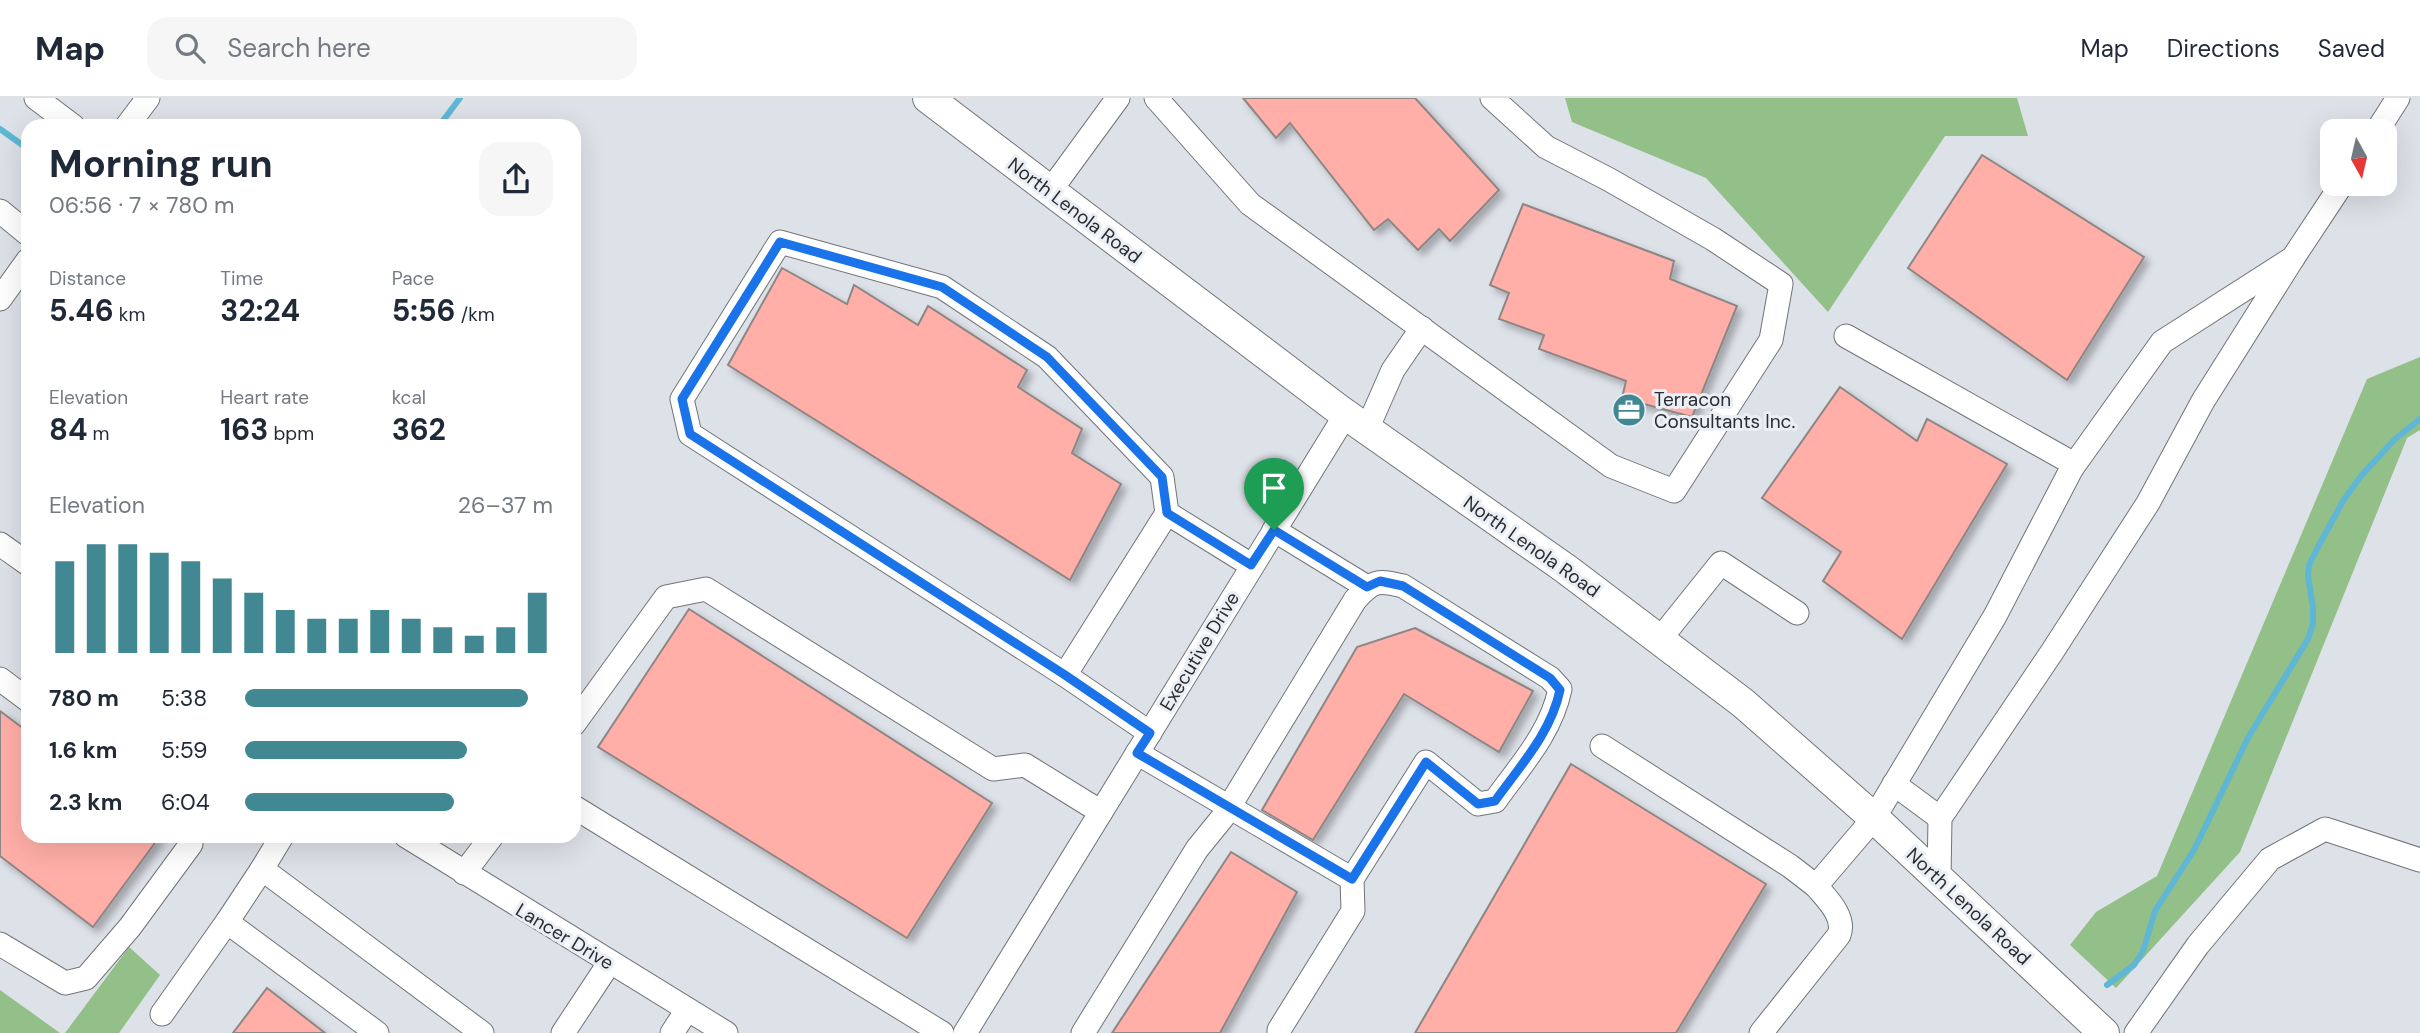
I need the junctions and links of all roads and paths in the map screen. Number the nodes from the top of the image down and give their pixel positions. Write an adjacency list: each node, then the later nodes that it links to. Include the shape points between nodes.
1 (36, 98): 8 (street)
2 (148, 98): 9 (street)
3 (928, 98): 11 (main road, North Lenola Road)
4 (1118, 98): 11 (street)
5 (1157, 98): 18 (street, via 1250,204)
6 (1492, 98): 18 (street, via 1546,147 1713,239 1780,285 1770,340 1674,491 1611,466)
7 (2398, 98): 10 (street)
8 (64, 119)
9 (132, 119)
10 (2385, 119)
11 (1050, 191): 20 (main road, North Lenola Road)
12 (2334, 196): 15 (street)
13 (0, 211): 14 (street)
14 (21, 228)
15 (2294, 258): 21 (street, via 2162,342); 42 (street, via 2203,401 2148,503)
16 (21, 270): 17 (street)
17 (0, 299)
18 (1422, 328): 20 (street, Executive Drive)
19 (1846, 336): 21 (street, via 2074,464)
20 (1357, 422): 23 (street, Executive Drive); 29 (main road, North Lenola Road)
21 (2072, 468): 37 (street, via 1996,617)
22 (1167, 513): 26 (street); 30 (street); 30 (street, via 1162,477 1047,357 942,287 780,242 682,399 690,434)
23 (1274, 530): 26 (street, Executive Drive); 27 (street)
24 (0, 544): 25 (street)
25 (21, 559)
26 (1251, 565): 34 (street, Executive Drive)
27 (1367, 587): 38 (street); 50 (street, via 1380,581 1403,586 1550,678 1560,690 1539,741 1495,801 1478,804 1426,762)
28 (1797, 613): 29 (street, via 1721,563)
29 (1660, 639): 41 (main road, North Lenola Road)
30 (1065, 675): 34 (street)
31 (0, 679): 32 (street)
32 (21, 695)
33 (581, 714): 40 (street, via 666,597 706,589 993,769 1025,765)
34 (1150, 733): 36 (street, Executive Drive)
35 (1602, 746): 52 (street)
36 (1137, 753): 38 (street); 40 (street, Executive Drive)
37 (1894, 784): 41 (street); 42 (street)
38 (1229, 808): 50 (street); 65 (street, via 1197,849)
39 (581, 811): 63 (street)
40 (1101, 812): 64 (street, Executive Drive)
41 (1874, 818): 51 (main road, North Lenola Road); 52 (street)
42 (1940, 818): 51 (street)
43 (191, 843): 54 (street, via 86,978 65,984)
44 (278, 843): 48 (street)
45 (418, 843): 49 (street, Lancer Drive)
46 (487, 843): 49 (street)
47 (2420, 860): 69 (street, via 2325,829 2270,859 2198,945)
48 (262, 869): 53 (street); 59 (street)
49 (464, 873): 55 (street, Lancer Drive)
50 (1352, 879): 66 (street, via 1353,911)
51 (1939, 879): 68 (main road, North Lenola Road)
52 (1816, 886): 67 (street, via 1839,918 1839,935)
53 (227, 922): 57 (street); 58 (street)
54 (0, 944)
55 (610, 962): 56 (street, Lancer Drive); 60 (street)
56 (687, 1010): 61 (street); 62 (street, Lancer Drive)
57 (162, 1014)
58 (377, 1033)
59 (482, 1033)
60 (564, 1033)
61 (672, 1033)
62 (726, 1033)
63 (942, 1033)
64 (965, 1033)
65 (1083, 1033)
66 (1279, 1033)
67 (1760, 1033)
68 (2104, 1033)
69 (2136, 1033)

